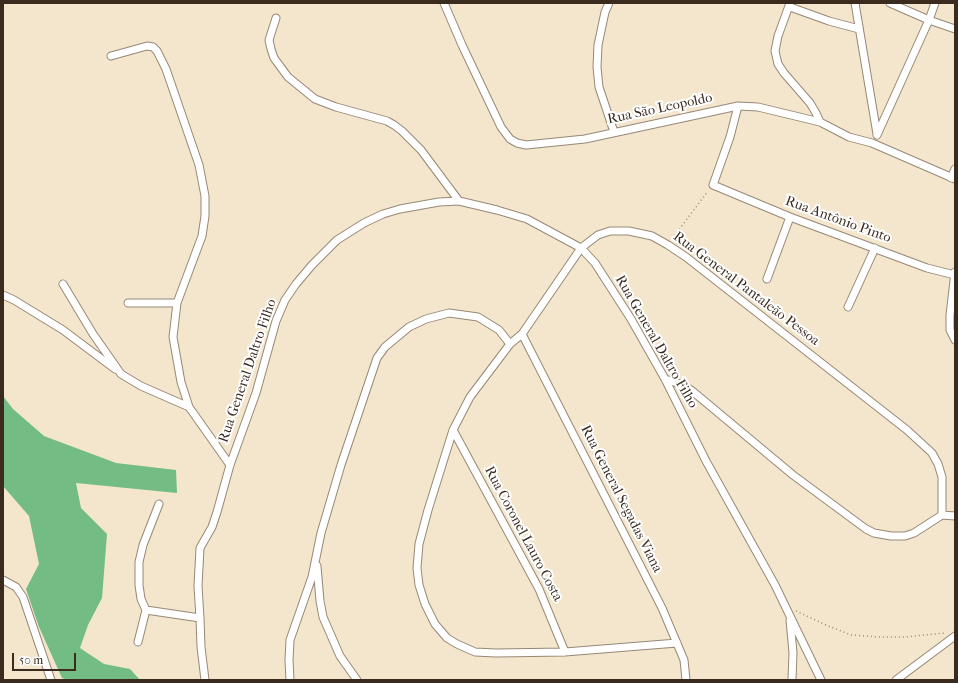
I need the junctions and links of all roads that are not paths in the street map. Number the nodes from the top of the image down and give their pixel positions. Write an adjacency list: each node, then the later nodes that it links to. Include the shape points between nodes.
1 (444, 3): 14 (street, Rua São Leopoldo, via 488,103 510,139 526,145 585,139)
2 (609, 3): 14 (street, via 598,45 597,67 599,87)
3 (855, 3): 9 (street)
4 (890, 3): 8 (street)
5 (935, 3): 8 (street)
6 (790, 5): 9 (street, via 829,21); 13 (street, via 778,36 775,52 778,64 810,103)
7 (276, 18): 19 (street, via 269,40 274,58 288,77 315,99 394,125 421,150)
8 (929, 20): 10 (street); 15 (street)
9 (859, 29): 15 (street)
10 (955, 29)
11 (111, 56): 28 (street, via 147,46 157,51 199,165 205,196 202,236)
12 (738, 106): 13 (street, Rua São Leopoldo); 14 (street, Rua São Leopoldo); 20 (street, Rua Antônio Pinto, via 713,184)
13 (820, 122): 16 (street, Rua São Leopoldo, via 849,137)
14 (614, 132)
15 (877, 135): 16 (street)
16 (872, 143): 18 (street, Rua São Leopoldo)
17 (955, 169): 18 (street)
18 (953, 179)
19 (459, 201): 21 (street, Rua General Daltro Filho, via 527,219); 37 (street, Rua General Daltro Filho, via 439,202 382,214 337,240 312,265 285,300 276,321 256,393)
20 (790, 217): 22 (street, Rua Antônio Pinto); 24 (street)
21 (581, 248): 30 (street, Rua General Pantaleão Pessoa); 34 (street, Rua General Daltro Filho, via 595,263 631,319); 39 (street, Rua General Pantaleão Pessoa, via 598,235 610,231 629,231 652,236 686,257 907,430 932,453 942,477)
22 (875, 248): 23 (street, Rua Antônio Pinto, via 927,268); 29 (street)
23 (954, 274): 31 (street, via 950,330)
24 (767, 279)
25 (63, 284): 33 (street)
26 (3, 295): 33 (street, via 63,330)
27 (128, 303): 28 (street)
28 (177, 303): 35 (street, via 173,336 181,382)
29 (848, 307)
30 (522, 334): 32 (street, Rua General Pantaleão Pessoa); 48 (street, Rua General Segadas Viana, via 662,608)
31 (955, 340)
32 (510, 344): 36 (street, Rua General Pantaleão Pessoa, via 470,397); 41 (street, via 499,330 478,316 448,313 409,327 385,347 377,358 341,465)
33 (121, 374): 35 (street)
34 (665, 379): 39 (street, via 690,390 794,475 874,533 905,536); 44 (street, Rua General Daltro Filho)
35 (189, 408): 37 (street)
36 (453, 430): 49 (street, Rua Coronel Lauro Costa, via 539,589); 49 (street, Rua General Pantaleão Pessoa, via 428,510 417,568 425,604 435,624 447,638 475,652)
37 (230, 465): 45 (street, Rua General Daltro Filho, via 214,522 200,548)
38 (159, 504): 43 (street, via 139,562 141,599)
39 (942, 515): 40 (street)
40 (955, 516)
41 (316, 559): 52 (street, via 290,640); 53 (street, via 323,617 340,656)
42 (3, 580): 50 (street, via 16,587 23,597)
43 (146, 610): 45 (street); 47 (street)
44 (790, 616): 55 (street); 56 (street, Rua General Daltro Filho)
45 (200, 618): 51 (street, Rua General Daltro Filho)
46 (952, 634): 57 (street)
47 (138, 642)
48 (677, 643): 49 (street, Rua General Pantaleão Pessoa); 54 (street, Rua General Segadas Viana, via 684,660)
49 (565, 652)
50 (51, 680)
51 (205, 680)
52 (290, 680)
53 (356, 680)
54 (686, 680)
55 (792, 680)
56 (821, 680)
57 (896, 680)

